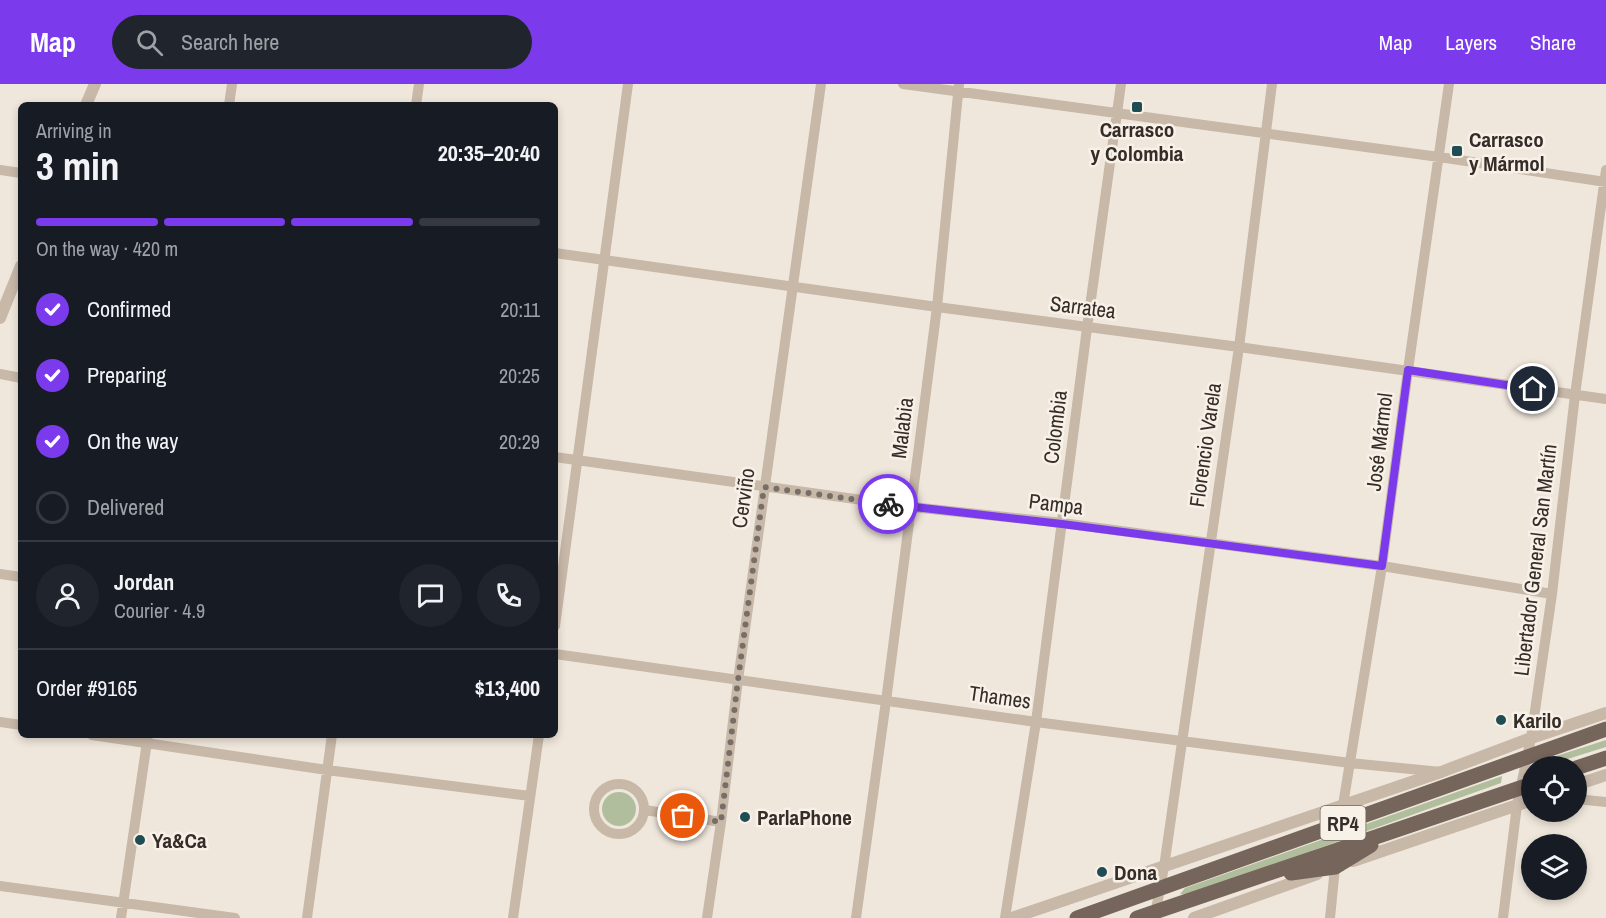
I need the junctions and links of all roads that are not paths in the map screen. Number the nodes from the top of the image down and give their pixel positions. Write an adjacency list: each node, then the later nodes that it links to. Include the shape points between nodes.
1 (95, 84): 11 (street)
2 (232, 84): 12 (street)
3 (419, 84): 13 (street)
4 (628, 84): 21 (street)
5 (820, 84): 23 (street, Cerviño)
6 (903, 84): 10 (street)
7 (1121, 84): 14 (street, Colombia)
8 (1272, 84): 15 (street, Florencio Varela)
9 (1449, 84): 16 (street, José Mármol)
10 (958, 88): 14 (street); 24 (street, Malabia)
11 (87, 102)
12 (229, 102)
13 (417, 102)
14 (1117, 113): 15 (street); 26 (street, Colombia)
15 (1266, 133): 16 (street); 27 (street, Florencio Varela)
16 (1439, 157): 19 (street); 28 (street, José Mármol)
17 (0, 170): 18 (street)
18 (18, 173)
19 (1606, 178): 31 (street, Libertador General San Martín)
20 (558, 253): 21 (street, Sarratea)
21 (605, 260): 23 (street, Sarratea); 34 (street)
22 (18, 273): 25 (street)
23 (793, 286): 24 (street, Sarratea); 35 (street, Cerviño)
24 (937, 307): 26 (street, Sarratea); 36 (street, Malabia)
25 (0, 318)
26 (1087, 328): 27 (street, Sarratea); 37 (street, Colombia)
27 (1239, 346): 28 (street, Sarratea); 38 (street, Florencio Varela)
28 (1408, 370): 31 (street, Sarratea); 39 (street, José Mármol)
29 (0, 374): 30 (street)
30 (18, 377)
31 (1575, 395): 32 (street, Sarratea); 42 (street, Libertador General San Martín)
32 (1606, 399)
33 (558, 457): 34 (street, Pampa)
34 (578, 460): 35 (street, Pampa); 43 (street)
35 (764, 487): 36 (street, Pampa); 45 (street, Cerviño)
36 (912, 507): 37 (street, Pampa); 46 (street, Malabia)
37 (1062, 524): 38 (street, Pampa); 49 (street, Colombia)
38 (1210, 543): 39 (street, Pampa); 56 (street, Florencio Varela)
39 (1382, 566): 42 (street, Pampa); 61 (street, José Mármol)
40 (0, 574): 41 (street)
41 (18, 577)
42 (1552, 594): 54 (street, Libertador General San Martín)
43 (558, 605)
44 (558, 654): 45 (street, Thames)
45 (738, 680): 46 (street, Thames); 76 (street, Cerviño)
46 (886, 701): 49 (street, Thames); 90 (street, Malabia)
47 (1606, 713): 54 (street)
48 (0, 722): 50 (street)
49 (1036, 722): 56 (street, Thames); 91 (street, Colombia)
50 (18, 725)
51 (1605, 729): 58 (main road, RP4)
52 (332, 738): 63 (street)
53 (539, 738): 68 (street)
54 (1531, 738): 57 (street, Libertador General San Martín); 64 (street)
55 (147, 739): 63 (street); 83 (street)
56 (1181, 741): 61 (street, Thames); 78 (street, Florencio Varela)
57 (1527, 756)
58 (1532, 756)
59 (1606, 758): 62 (main road)
60 (1521, 760): 82 (main road, RP4)
61 (1350, 763): 64 (street, Thames); 73 (street, José Mármol)
62 (1587, 764)
63 (327, 770): 68 (street); 87 (street)
64 (1441, 772): 73 (street)
65 (1606, 775): 66 (street)
66 (1587, 781)
67 (1521, 788): 77 (main road, RP4)
68 (530, 796): 88 (street)
69 (1521, 797): 74 (street, Libertador General San Martín)
70 (1587, 800): 71 (street)
71 (1606, 802)
72 (1521, 804): 74 (street)
73 (1343, 805): 78 (street)
74 (1517, 805): 79 (street); 97 (street, Libertador General San Martín)
75 (645, 810): 75 (street, via 640,794 625,784 616,784 600,792 594,815 603,829 617,835 633,831); 76 (street)
76 (721, 822): 89 (street, Cerviño)
77 (1394, 831): 79 (main road); 80 (main road, RP4)
78 (1164, 867): 82 (street, Florencio Varela); 92 (street)
79 (1335, 867): 80 (main road); 95 (street); 96 (street)
80 (1252, 879): 84 (main road, RP4)
81 (0, 886): 83 (street)
82 (1160, 889): 84 (street, Florencio Varela); 93 (main road, RP4)
83 (123, 903): 85 (street); 86 (street)
84 (1155, 915): 94 (main road, RP4)
85 (121, 918)
86 (235, 918)
87 (307, 918)
88 (513, 918)
89 (707, 918)
90 (856, 918)
91 (1005, 918)
92 (1012, 918)
93 (1077, 918)
94 (1137, 918)
95 (1194, 918)
96 (1330, 918)
97 (1503, 918)

